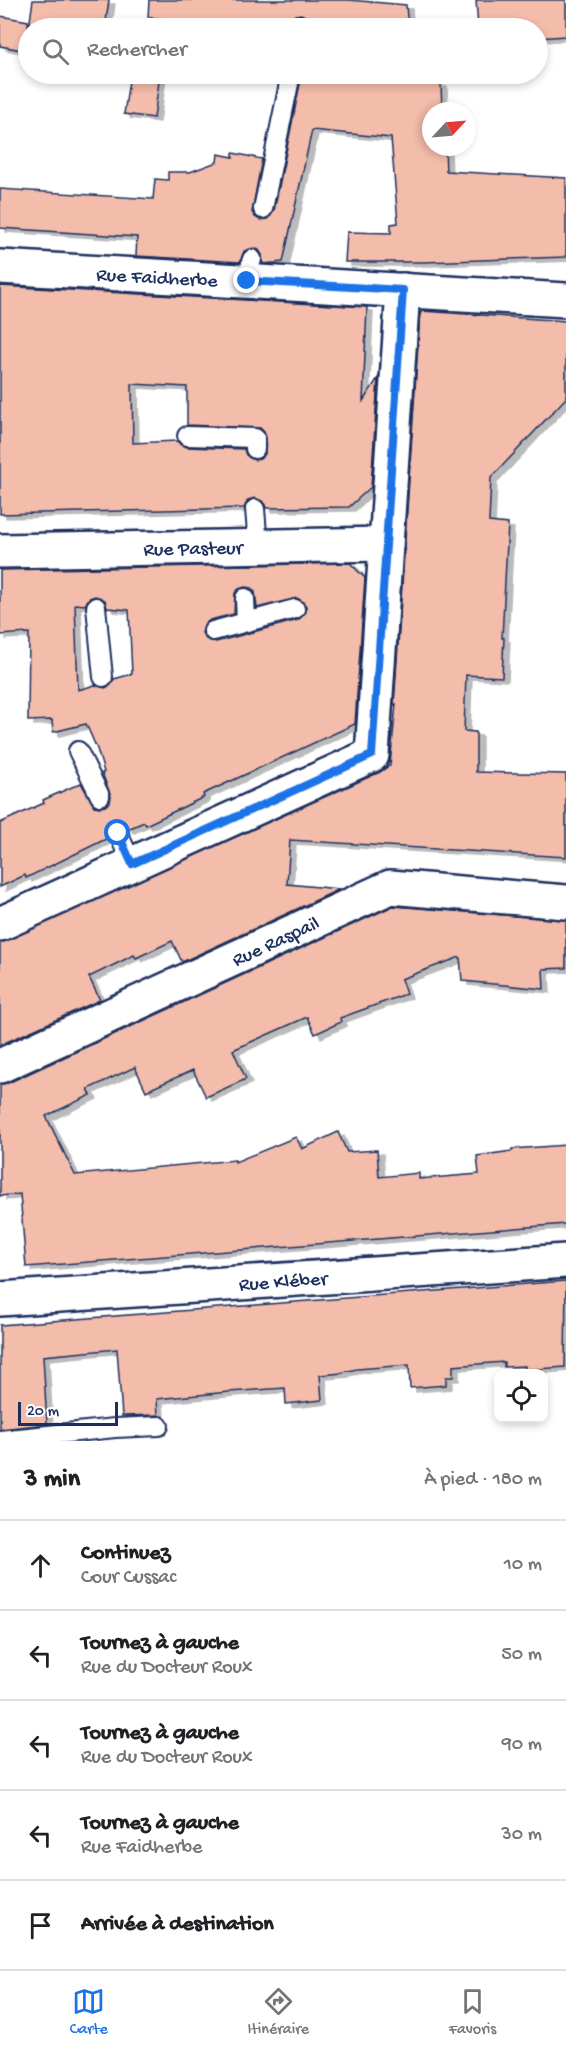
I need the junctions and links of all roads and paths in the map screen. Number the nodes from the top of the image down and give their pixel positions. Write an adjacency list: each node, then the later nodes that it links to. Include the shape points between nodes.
1 (289, 84): 2 (lane)
2 (263, 209)
3 (0, 267): 4 (street, Rue Faidherbe, via 249,270)
4 (403, 290): 5 (street, Rue Faidherbe); 9 (street)
5 (566, 300)
6 (187, 436): 7 (lane, via 255,438)
7 (255, 449)
8 (255, 508): 11 (lane)
9 (386, 544): 11 (street, Rue Pasteur); 21 (street, via 372,755)
10 (0, 550): 11 (street, Rue Pasteur, via 96,558)
11 (247, 552)
12 (245, 598): 15 (lane)
13 (96, 607): 17 (lane)
14 (295, 609): 15 (lane)
15 (246, 622): 16 (lane)
16 (213, 632)
17 (103, 677)
18 (78, 751): 19 (lane)
19 (100, 796)
20 (118, 833): 21 (lane)
21 (132, 864): 23 (street)
22 (566, 902): 24 (street, Rue Raspail, via 390,887)
23 (0, 924)
24 (0, 1066)
25 (566, 1261): 26 (street, Rue Kléber)
26 (0, 1299)
27 (159, 1426): 28 (lane)
28 (0, 1440)

